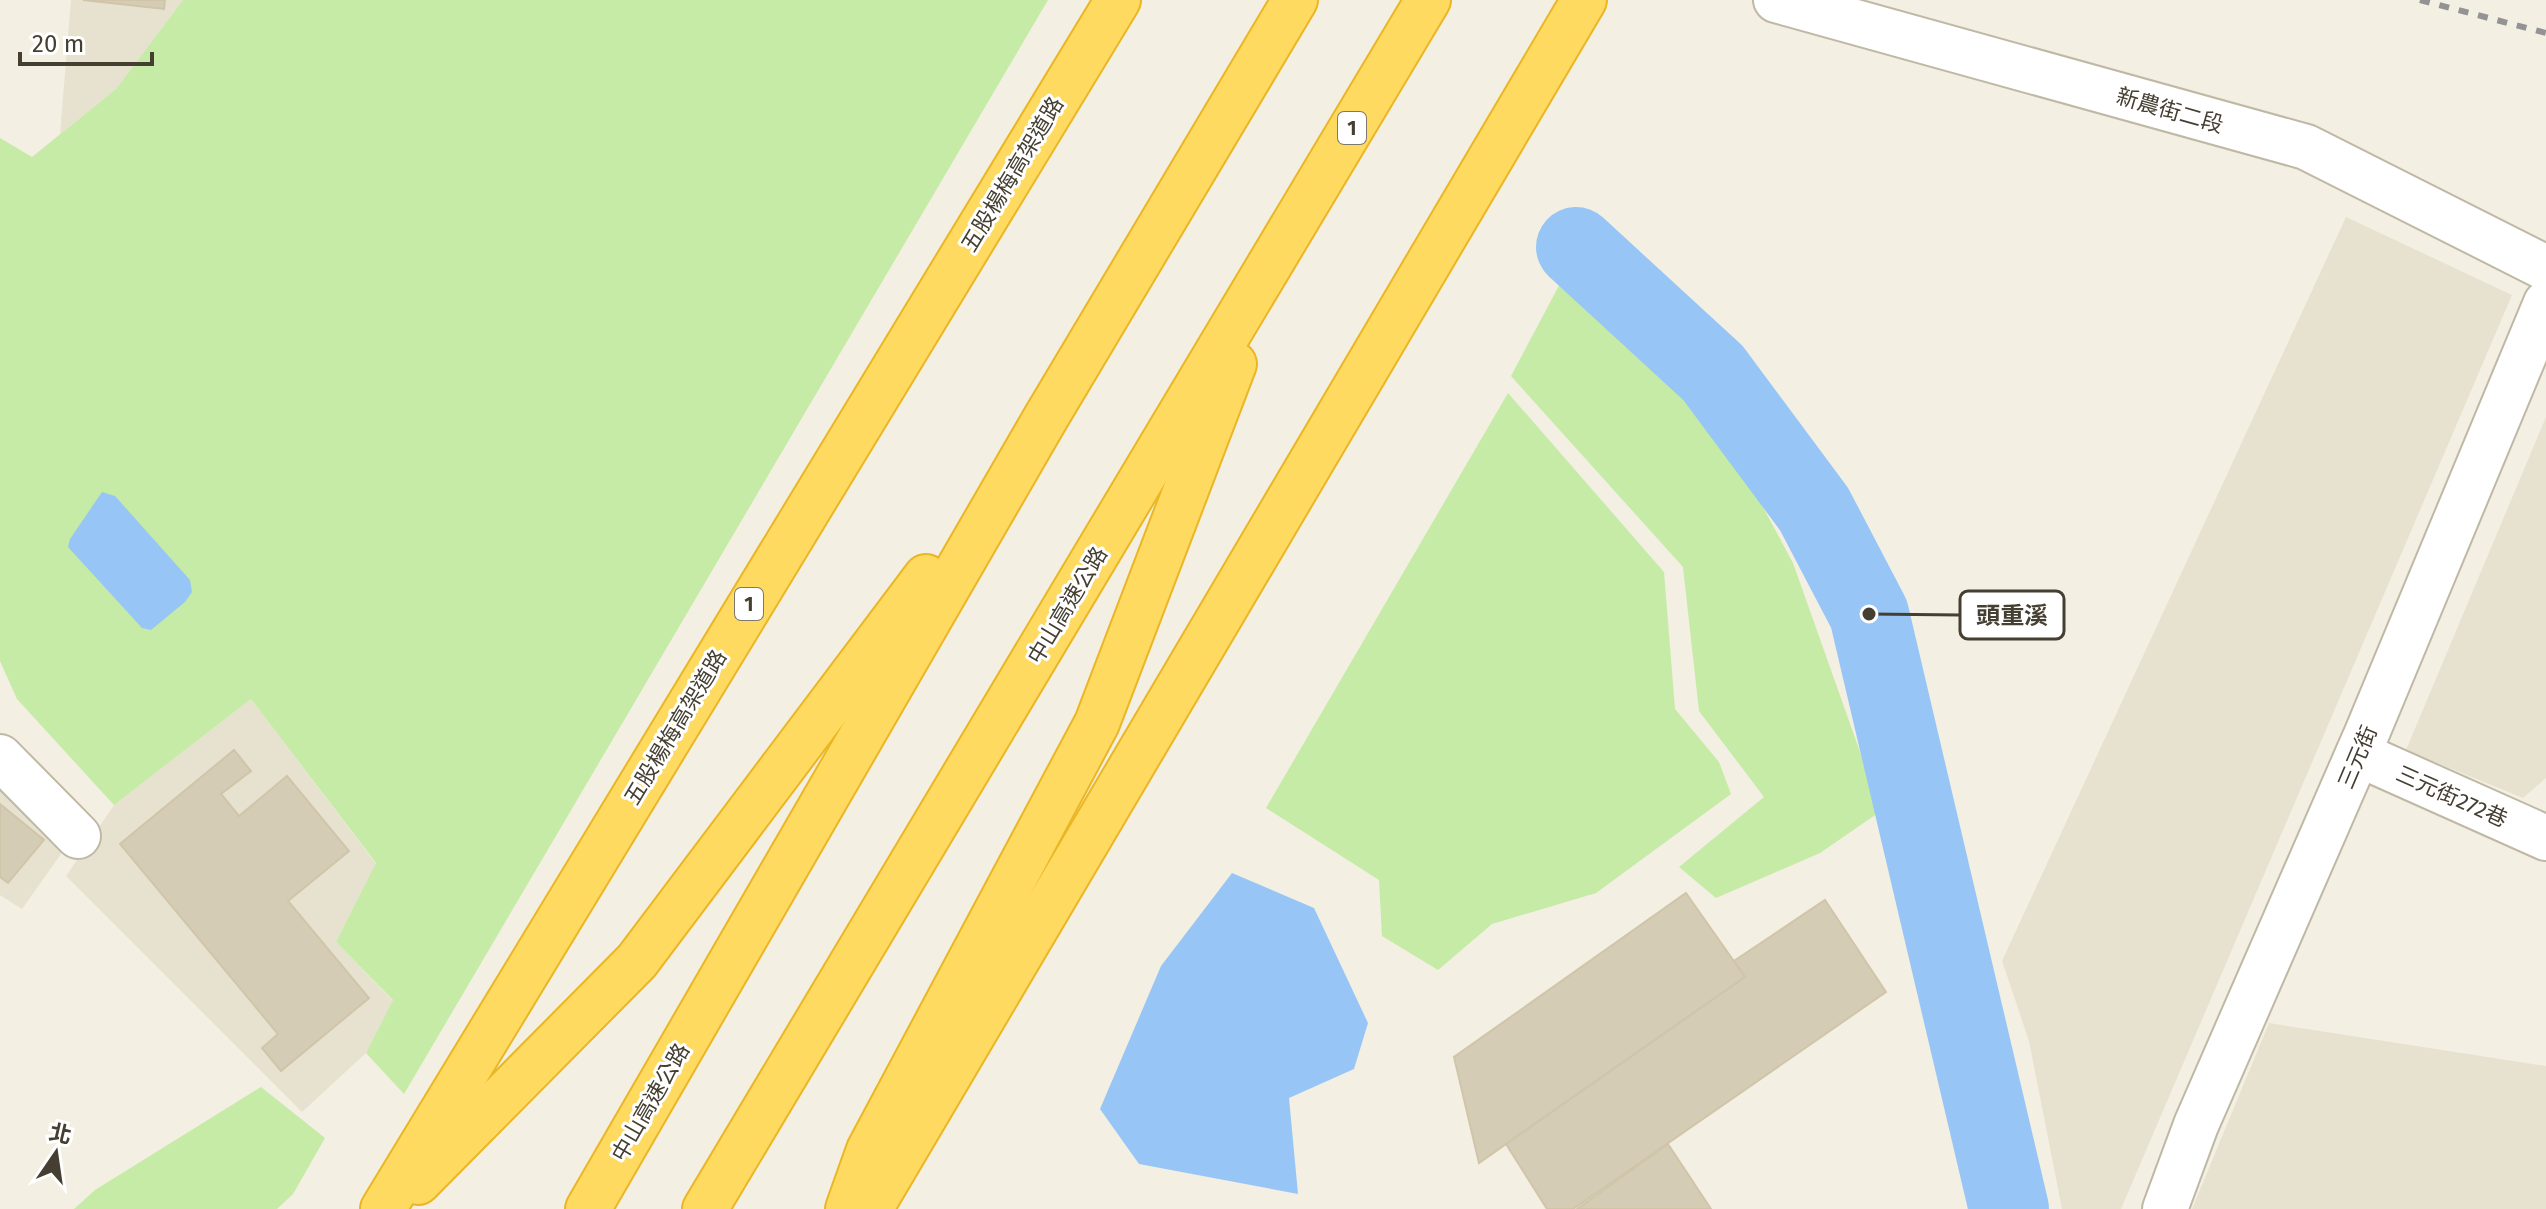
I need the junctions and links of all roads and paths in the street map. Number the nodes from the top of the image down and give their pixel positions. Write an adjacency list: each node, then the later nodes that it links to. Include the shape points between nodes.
1 (1118, 0): 14 (highway, 五股楊梅高架道路 / 1)
2 (1295, 0): 9 (highway, 中山高速公路)
3 (1428, 0): 6 (highway, 中山高速公路 / 1)
4 (1584, 0): 19 (highway)
5 (1776, 0): 7 (street, 新農街二段, via 2306,147)
6 (1275, 257): 17 (highway, 中山高速公路 / 1); 18 (highway, via 1097,723 869,1150)
7 (2546, 268)
8 (2546, 303): 10 (street, 三元街)
9 (1045, 419): 15 (highway, via 637,961); 16 (highway, 中山高速公路)
10 (2358, 754): 13 (street, 三元街272巷); 20 (street, 三元街, via 2196,1125)
11 (0, 757): 12 (street)
12 (78, 836)
13 (2546, 838)
14 (383, 1209)
15 (392, 1209)
16 (588, 1209)
17 (705, 1209)
18 (848, 1209)
19 (870, 1209)
20 (2165, 1209)

